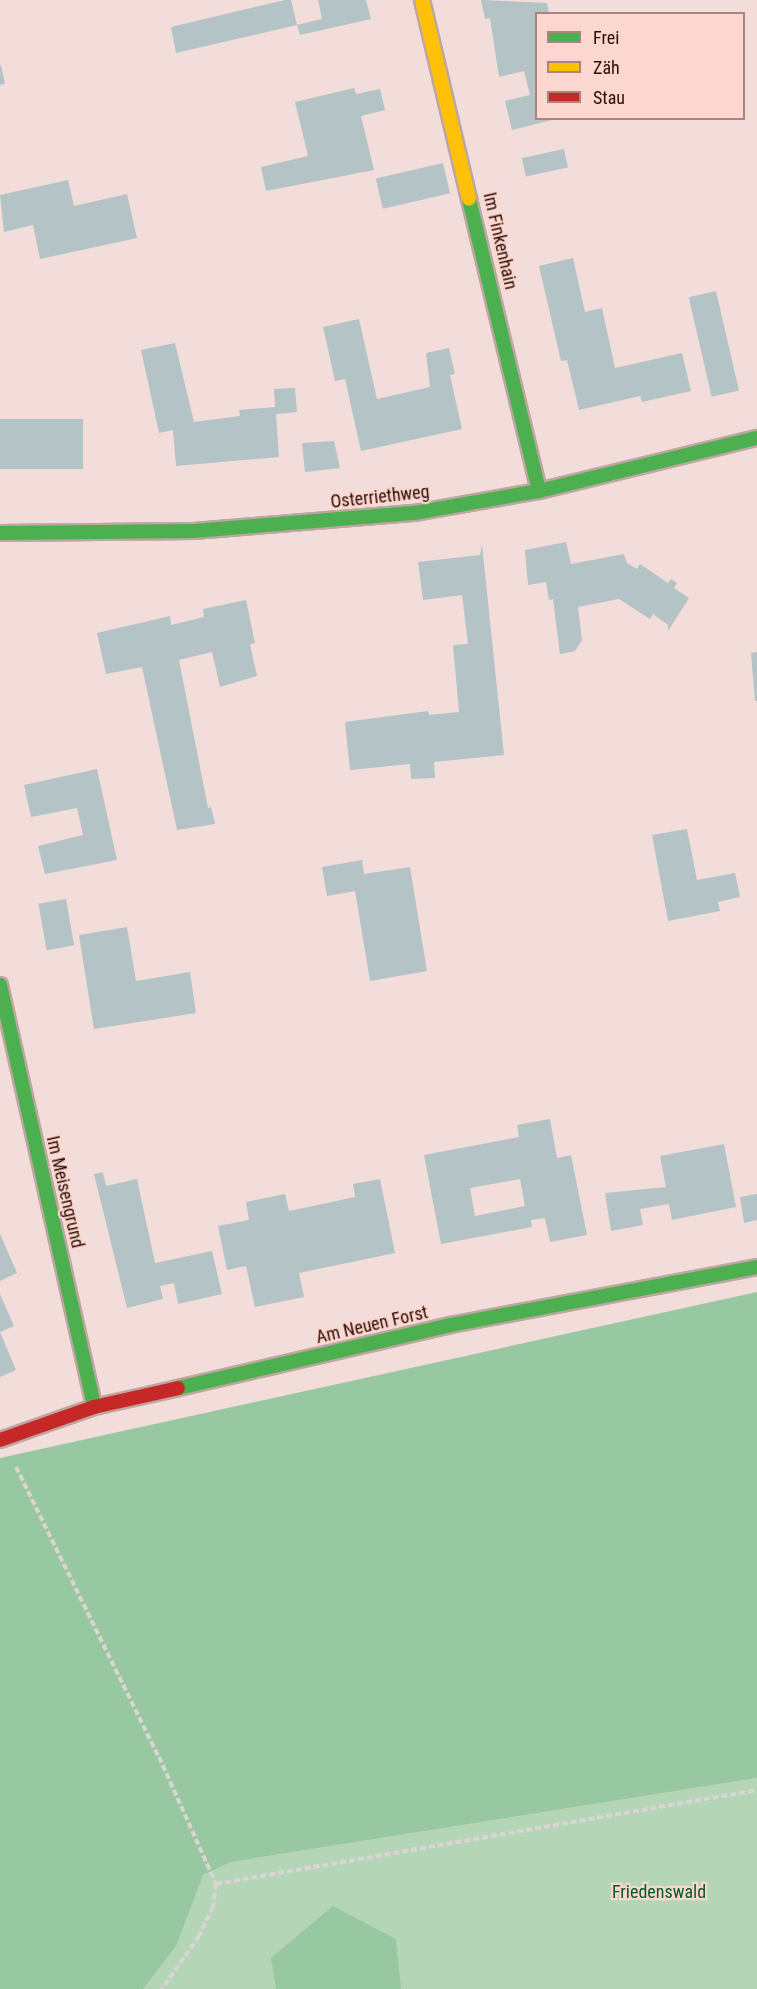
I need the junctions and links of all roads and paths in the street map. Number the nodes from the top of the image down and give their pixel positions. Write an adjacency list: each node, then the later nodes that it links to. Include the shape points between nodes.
1 (422, 0): 3 (street, Im Finkenhain)
2 (757, 438): 3 (street, Osterriethweg)
3 (539, 491): 4 (street, Osterriethweg, via 415,513 194,531)
4 (0, 533)
5 (0, 985): 7 (street, Im Meisengrund)
6 (757, 1267): 7 (street, Am Neuen Forst, via 450,1325)
7 (94, 1407): 8 (street, Am Neuen Forst)
8 (1, 1440): 10 (path, via 159,1757)
9 (757, 1790): 10 (path)
10 (216, 1884): 11 (path, via 213,1907 199,1936)
11 (162, 1989)

